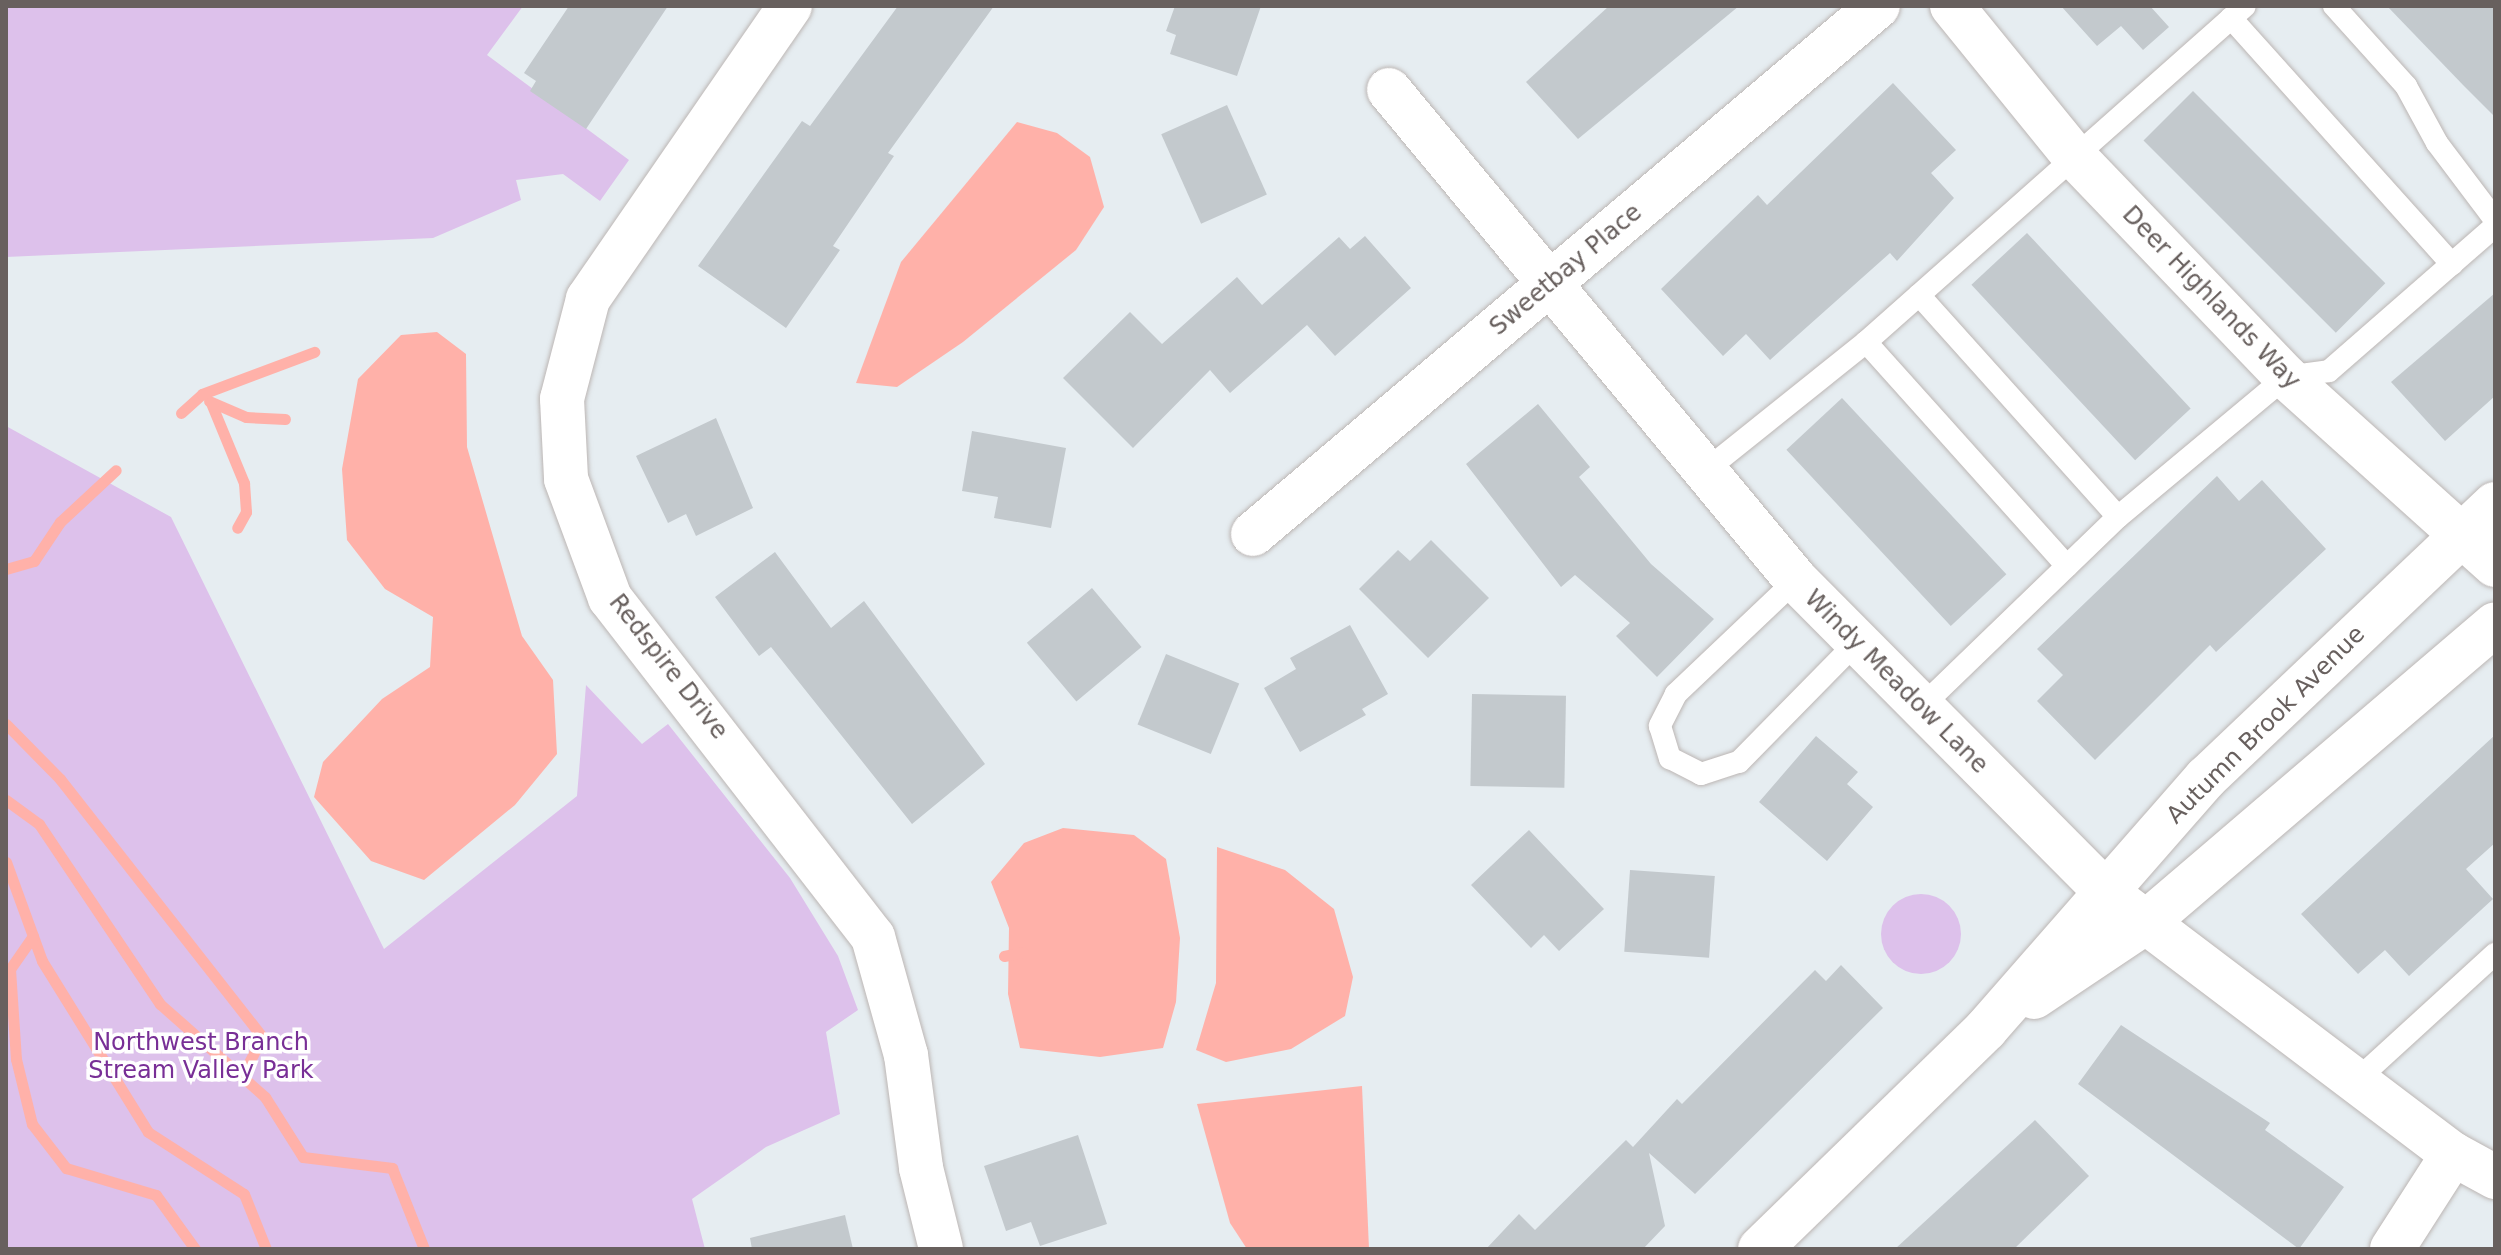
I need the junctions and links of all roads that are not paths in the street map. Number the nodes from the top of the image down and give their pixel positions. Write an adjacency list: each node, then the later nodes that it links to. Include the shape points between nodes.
1 (790, 6): 32 (street, Redspire Drive, via 588,299 562,399 566,479 610,598 873,937 906,1055 921,1168)
2 (1878, 6): 10 (street, Sweetbay Place)
3 (1952, 6): 7 (street, Deer Highlands Way)
4 (2334, 6): 8 (lane, via 2406,86 2437,143)
5 (2238, 12): 7 (lane); 9 (lane)
6 (1389, 90): 10 (street, Windy Meadow Lane)
7 (2074, 156): 11 (lane); 13 (street, Deer Highlands Way)
8 (2495, 223): 9 (lane)
9 (2452, 264): 13 (lane, via 2329,371)
10 (1548, 285): 14 (street, Windy Meadow Lane); 17 (street, Sweetbay Place)
11 (1919, 295): 12 (lane); 16 (lane)
12 (1866, 342): 14 (lane); 20 (lane)
13 (2286, 377): 16 (lane); 18 (street, Deer Highlands Way)
14 (1705, 471): 21 (street, Windy Meadow Lane)
15 (2495, 504): 18 (street, Autumn Brook Avenue)
16 (2118, 517): 20 (lane)
17 (1253, 534)
18 (2462, 534): 19 (street, Deer Highlands Way); 25 (street, Autumn Brook Avenue, via 2206,778)
19 (2495, 565)
20 (2067, 566): 24 (lane)
21 (1796, 580): 23 (street, Windy Meadow Lane); 23 (lane, via 1676,694 1660,726 1670,758 1701,774 1739,762)
22 (2495, 624): 26 (street, Autumn Brook Avenue)
23 (1856, 643): 24 (street, Windy Meadow Lane)
24 (1920, 708): 25 (street, Windy Meadow Lane)
25 (2106, 892): 26 (street, Windy Meadow Lane); 28 (street, Autumn Brook Avenue)
26 (2149, 920): 28 (street, Autumn Brook Avenue); 29 (street, Windy Meadow Lane)
27 (2495, 954): 29 (lane)
28 (1986, 1029): 33 (street, Autumn Brook Avenue)
29 (2357, 1080): 30 (street, Windy Meadow Lane)
30 (2453, 1154): 31 (street, Windy Meadow Lane); 34 (street)
31 (2495, 1177)
32 (941, 1249)
33 (1760, 1249)
34 (2392, 1249)

